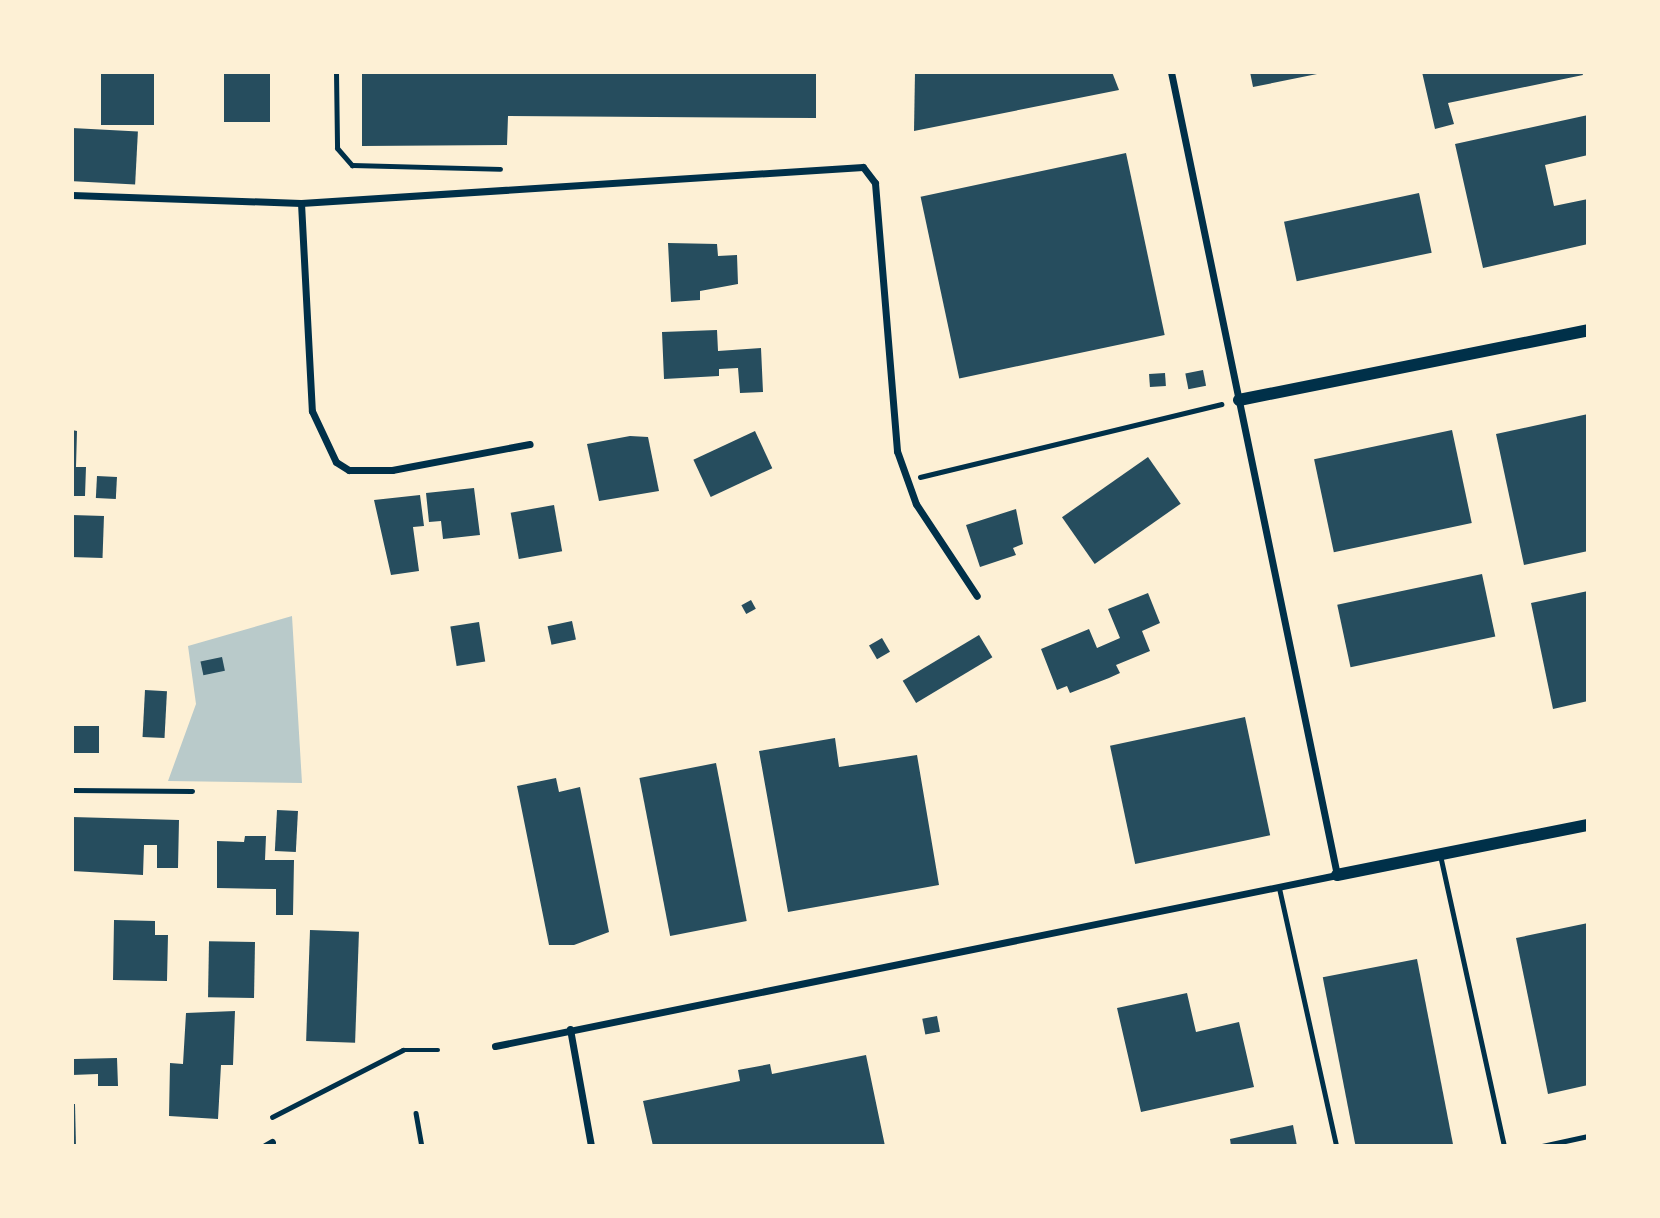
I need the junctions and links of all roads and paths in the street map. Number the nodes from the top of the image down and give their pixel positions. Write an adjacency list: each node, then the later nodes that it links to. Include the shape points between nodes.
1 (336, 72): 3 (lane, via 337,148 352,165)
2 (1171, 72): 7 (street)
3 (500, 169)
4 (72, 195): 5 (street)
5 (300, 203): 8 (street, via 312,411 336,462 349,470 392,470); 9 (street, via 863,167 875,183 885,357)
6 (1588, 330): 7 (street)
7 (1238, 400): 9 (path); 15 (street)
8 (530, 444)
9 (906, 480): 10 (street)
10 (977, 597)
11 (72, 790): 12 (lane)
12 (192, 791)
13 (1588, 825): 14 (street)
14 (1440, 855): 15 (street); 26 (lane)
15 (1337, 875): 16 (street)
16 (1279, 888): 17 (street); 25 (lane)
17 (570, 1029): 18 (street); 24 (street)
18 (495, 1045)
19 (438, 1050): 21 (path, via 403,1050)
20 (416, 1113): 23 (path)
21 (272, 1117)
22 (1588, 1136): 27 (lane)
23 (422, 1146)
24 (591, 1146)
25 (1336, 1146)
26 (1504, 1146)
27 (1542, 1146)

